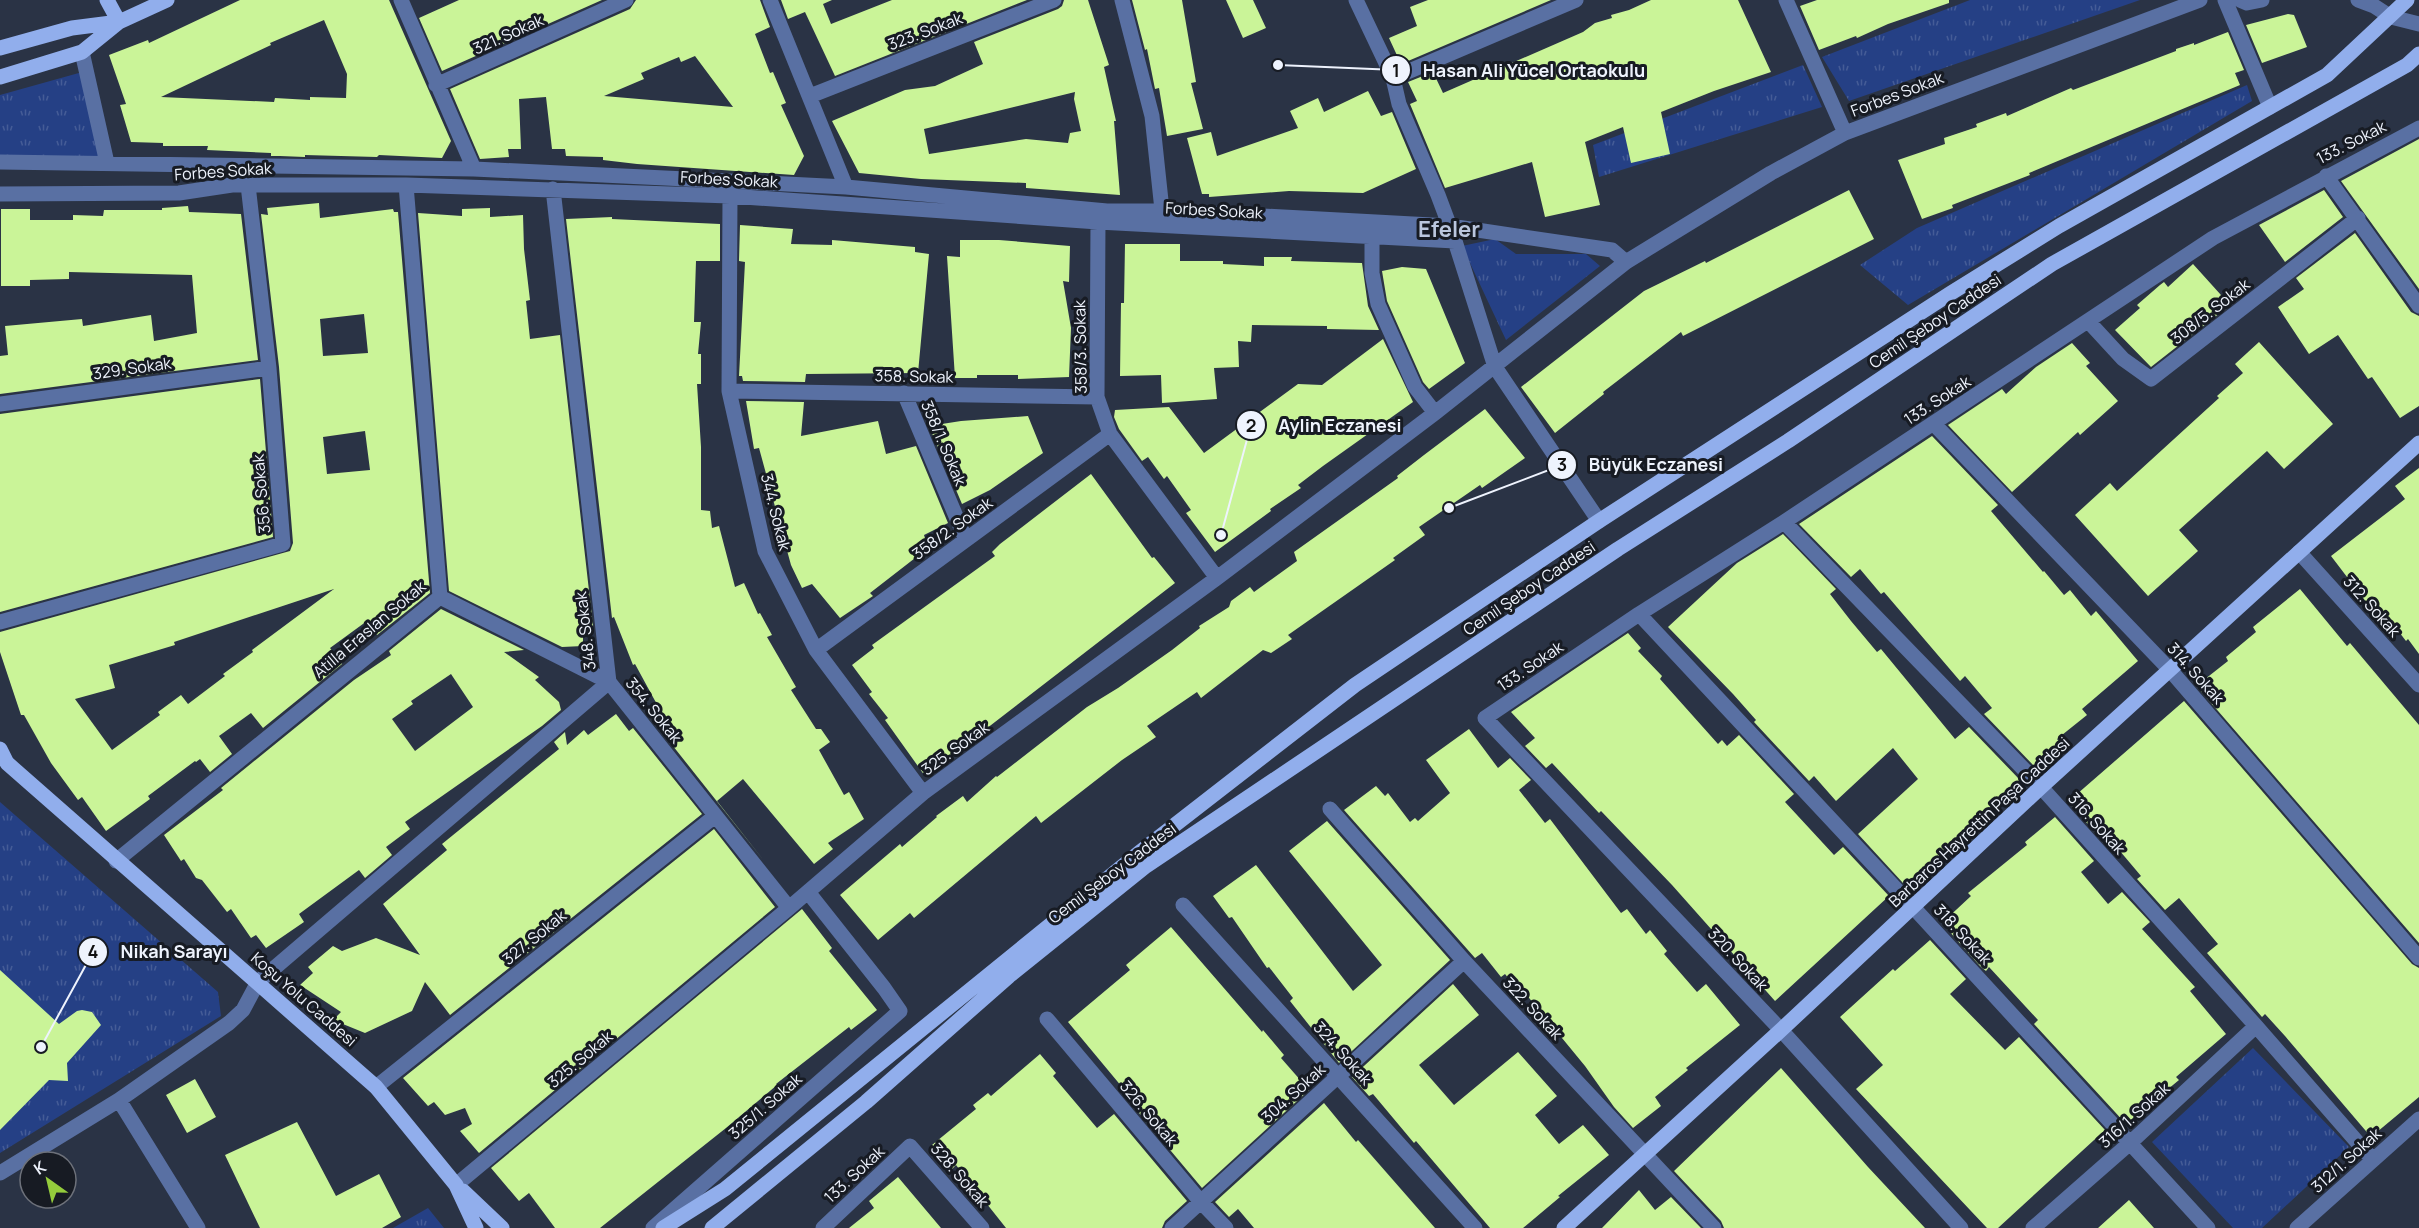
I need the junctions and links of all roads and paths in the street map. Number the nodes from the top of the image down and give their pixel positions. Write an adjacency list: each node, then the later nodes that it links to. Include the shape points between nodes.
1 (107, 0): 18 (main road)
2 (167, 0): 18 (main road)
3 (401, 0): 25 (street)
4 (626, 0): 25 (street, 321. Sokak)
5 (770, 0): 26 (street)
6 (1054, 0): 26 (street, 323. Sokak)
7 (1122, 0): 40 (street, via 1152,116)
8 (1356, 0): 24 (street)
9 (1576, 0): 24 (street)
10 (1786, 0): 29 (street)
11 (2200, 0): 29 (street, Forbes Sokak)
12 (2225, 0): 27 (street)
13 (2240, 0): 14 (street)
14 (2262, 0)
15 (2358, 0): 17 (street)
16 (2407, 0): 17 (main road)
17 (2391, 17): 19 (street); 27 (main road, Cemil Şeboy Caddesi, via 2327,75)
18 (119, 22): 20 (main road, via 72,28); 21 (main road)
19 (2419, 24)
20 (0, 48)
21 (82, 52): 23 (main road); 31 (street)
22 (2419, 54): 103 (main road, Cemil Şeboy Caddesi, via 2407,65 2052,264 1146,866 1009,976 866,1102)
23 (0, 78)
24 (1393, 78): 43 (street, via 1399,104)
25 (436, 85): 32 (street)
26 (810, 96): 36 (street)
27 (2270, 107): 58 (main road, Cemil Şeboy Caddesi, via 2059,226)
28 (2419, 128): 33 (street, 133. Sokak)
29 (1845, 133): 45 (street, Forbes Sokak, via 1771,173)
30 (0, 162): 31 (street, Forbes Sokak)
31 (107, 163): 32 (street, Forbes Sokak)
32 (474, 169): 36 (street, Forbes Sokak)
33 (2326, 176): 41 (street); 47 (street, 133. Sokak, via 2213,238)
34 (248, 185): 35 (street, Forbes Sokak); 38 (street, Forbes Sokak, via 179,193); 49 (street, 356. Sokak)
35 (406, 185): 37 (street, Forbes Sokak); 63 (street, Atilla Eraslan Sokak)
36 (846, 188): 40 (street, Forbes Sokak, via 1107,211)
37 (553, 189): 39 (street, Forbes Sokak); 68 (street, 348. Sokak)
38 (0, 194)
39 (730, 196): 42 (street, Forbes Sokak); 50 (street, 344. Sokak)
40 (1162, 210): 43 (street, Forbes Sokak)
41 (2358, 218): 46 (street); 47 (street, 308/5. Sokak, via 2151,379 2123,359)
42 (1098, 222): 44 (street, Forbes Sokak); 52 (street, 358/3. Sokak)
43 (1452, 233): 44 (street, Forbes Sokak); 45 (street, Forbes Sokak, via 1612,250); 48 (street)
44 (1372, 237): 54 (street, via 1372,273 1378,304 1414,387)
45 (1626, 262): 48 (street, Forbes Sokak)
46 (2419, 306)
47 (2088, 321): 55 (street, 133. Sokak)
48 (1496, 367): 54 (street, 325. Sokak); 58 (street)
49 (268, 368): 53 (street, 329. Sokak); 65 (street, 356. Sokak, via 283,544)
50 (729, 391): 51 (street, 358. Sokak); 66 (street, 344. Sokak, via 765,551)
51 (904, 393): 52 (street, 358. Sokak); 60 (street, 358/1. Sokak)
52 (1097, 397): 56 (street, 358/3. Sokak)
53 (0, 404)
54 (1435, 413): 62 (street, 325. Sokak)
55 (1934, 424): 59 (street, 133. Sokak); 67 (street, 314. Sokak)
56 (1110, 434): 60 (street, 358/2. Sokak); 62 (street, 358/3. Sokak)
57 (2419, 443): 61 (main road, Barbaros Hayrettin Paşa Caddesi)
58 (1599, 521): 102 (main road, Cemil Şeboy Caddesi, via 1355,686 1140,852 725,1189)
59 (1784, 522): 64 (street, 133. Sokak); 72 (street, 316. Sokak)
60 (966, 540): 66 (street, 358/2. Sokak)
61 (2299, 552): 67 (main road, Barbaros Hayrettin Paşa Caddesi); 69 (street, 312. Sokak)
62 (1217, 578): 73 (street, 325. Sokak)
63 (440, 597): 68 (street, 354. Sokak); 76 (street, Atilla Eraslan Sokak)
64 (1639, 614): 70 (street, 133. Sokak); 79 (street, 318. Sokak)
65 (0, 622)
66 (816, 650): 73 (street, 344. Sokak)
67 (2171, 671): 72 (main road, Barbaros Hayrettin Paşa Caddesi); 81 (street, 314. Sokak)
68 (609, 682): 75 (street, 354. Sokak); 83 (street, 348. Sokak)
69 (2419, 685)
70 (1485, 718): 86 (street, 320. Sokak)
71 (0, 749): 76 (main road, Koşu Yolu Caddesi, via 7,763)
72 (2041, 787): 79 (main road, Barbaros Hayrettin Paşa Caddesi); 85 (street, 316. Sokak)
73 (923, 793): 77 (street, 325. Sokak)
74 (1330, 809): 82 (street, 322. Sokak)
75 (715, 816): 80 (street, 354. Sokak); 88 (street, 327. Sokak)
76 (116, 861): 83 (main road, Koşu Yolu Caddesi)
77 (808, 892): 80 (street, 325. Sokak); 101 (street, 325/1. Sokak, via 900,1011)
78 (1183, 905): 87 (street, 324. Sokak)
79 (1913, 907): 86 (main road, Barbaros Hayrettin Paşa Caddesi); 91 (street, 318. Sokak)
80 (789, 908): 96 (street, 325. Sokak)
81 (2419, 958)
82 (1464, 961): 87 (street, 304. Sokak); 93 (street, 322. Sokak)
83 (258, 982): 88 (main road, Koşu Yolu Caddesi); 89 (street, via 243,1010 229,1023)
84 (1047, 1019): 97 (street, 326. Sokak)
85 (2256, 1026): 91 (street, 316/1. Sokak); 94 (street, 316. Sokak)
86 (1781, 1030): 93 (main road, Barbaros Hayrettin Paşa Caddesi); 111 (street, 320. Sokak)
87 (1339, 1075): 97 (street, 304. Sokak); 108 (street, 324. Sokak)
88 (376, 1087): 96 (main road, Koşu Yolu Caddesi)
89 (119, 1100): 95 (street); 98 (street)
90 (2419, 1119): 94 (street, 312/1. Sokak)
91 (2130, 1143): 112 (street, 316/1. Sokak); 113 (street, 318. Sokak)
92 (910, 1146): 104 (street, 133. Sokak); 105 (street, 328. Sokak)
93 (1646, 1154): 109 (main road, Barbaros Hayrettin Paşa Caddesi); 110 (street, 322. Sokak)
94 (2372, 1159): 114 (street, 312/1. Sokak)
95 (0, 1173)
96 (456, 1185): 99 (main road, Koşu Yolu Caddesi); 100 (main road)
97 (1201, 1202): 106 (street, 304. Sokak); 107 (street, 326. Sokak)
98 (198, 1228)
99 (476, 1228)
100 (502, 1228)
101 (653, 1228)
102 (663, 1228)
103 (712, 1228)
104 (824, 1228)
105 (982, 1228)
106 (1172, 1228)
107 (1226, 1228)
108 (1475, 1228)
109 (1564, 1228)
110 (1714, 1228)
111 (1961, 1228)
112 (2033, 1228)
113 (2208, 1228)
114 (2297, 1228)

